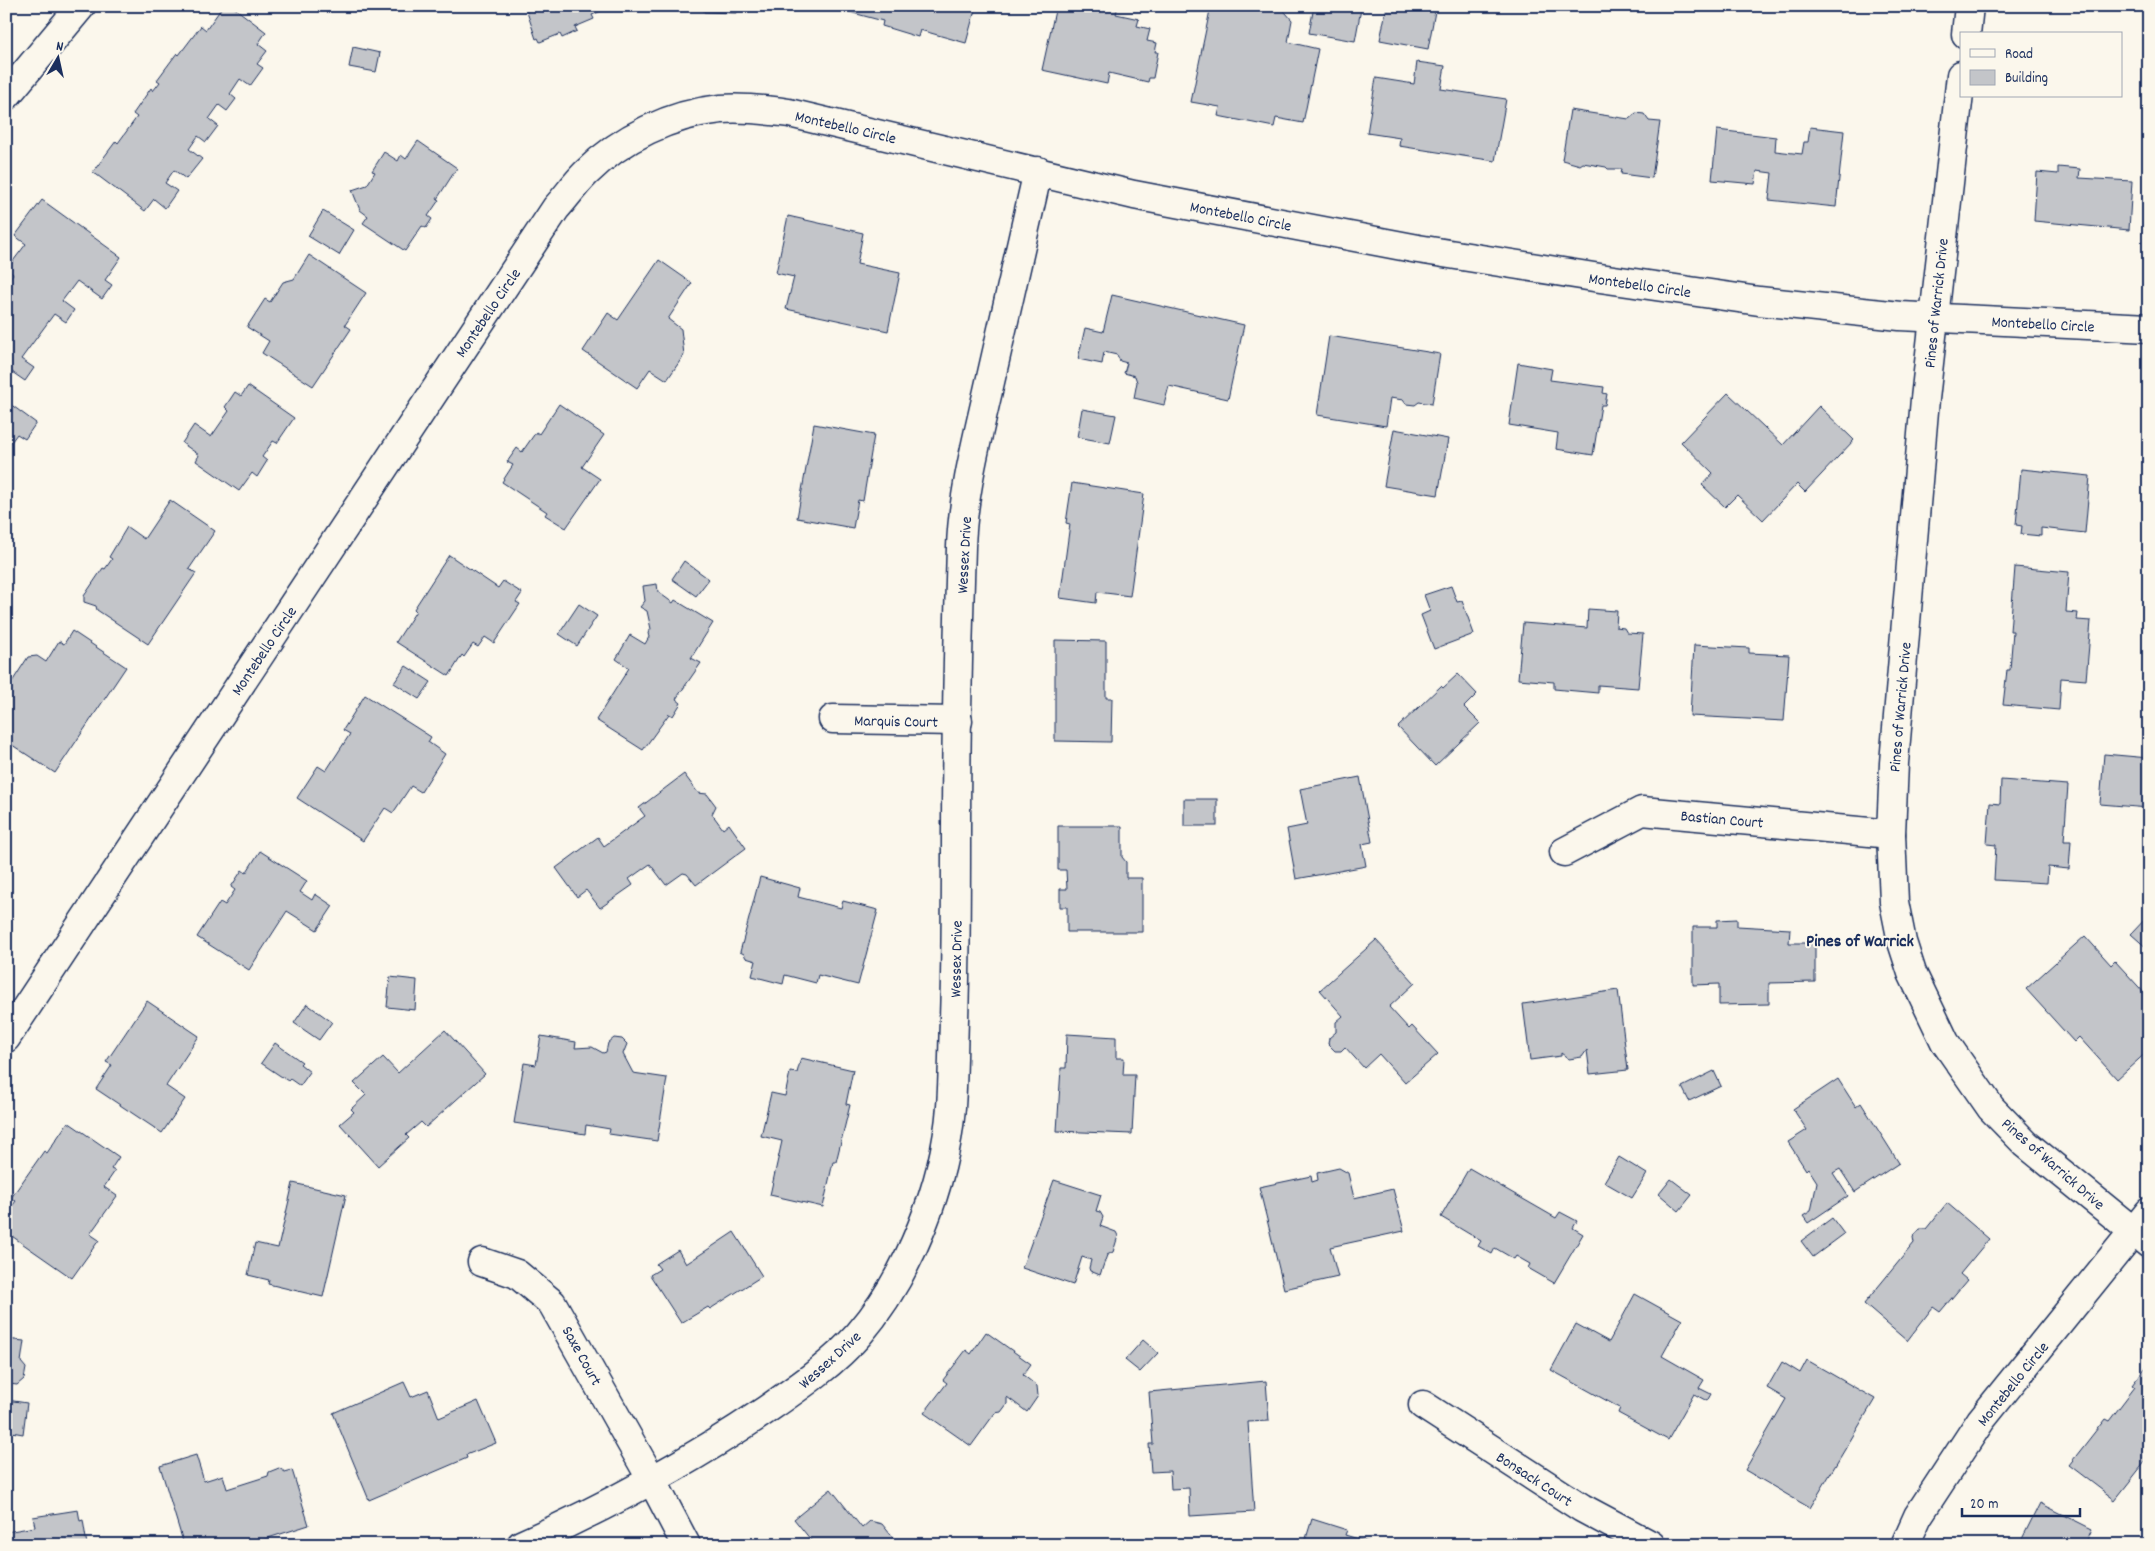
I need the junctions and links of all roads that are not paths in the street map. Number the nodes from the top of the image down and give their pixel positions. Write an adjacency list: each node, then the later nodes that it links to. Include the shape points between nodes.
1 (82, 6): 5 (street)
2 (1969, 6): 3 (street)
3 (1966, 32)
4 (1960, 84): 7 (street, Pines of Warrick Drive)
5 (6, 96)
6 (1038, 171): 7 (street, Montebello Circle, via 1134,194 1437,252 1759,301); 10 (street, Wessex Drive, via 966,500); 13 (street, Montebello Circle, via 789,113 721,109 674,118 626,141 586,173 556,208)
7 (1934, 317): 8 (street, Montebello Circle); 11 (street, Pines of Warrick Drive, via 1922,428)
8 (2149, 328)
9 (833, 719): 10 (street, Marquis Court)
10 (958, 721): 17 (street, Wessex Drive, via 951,1109 937,1184 924,1221 912,1250 880,1305 859,1334 832,1361 721,1440)
11 (1891, 834): 12 (street, Bastian Court, via 1642,811); 14 (street, Pines of Warrick Drive, via 1894,902 1902,942 1912,973 1945,1042 1991,1108 2026,1144)
12 (1564, 852)
13 (6, 1038)
14 (2144, 1229): 21 (street, Montebello Circle, via 1981,1420 1918,1516)
15 (482, 1262): 17 (street, Saxe Court, via 518,1274 552,1303)
16 (1423, 1405): 20 (street, Bonsack Court, via 1582,1508)
17 (652, 1480): 18 (street, Wessex Drive, via 592,1513); 19 (street, Saxe Court)
18 (522, 1545)
19 (686, 1545)
20 (1651, 1545)
21 (1905, 1545)

